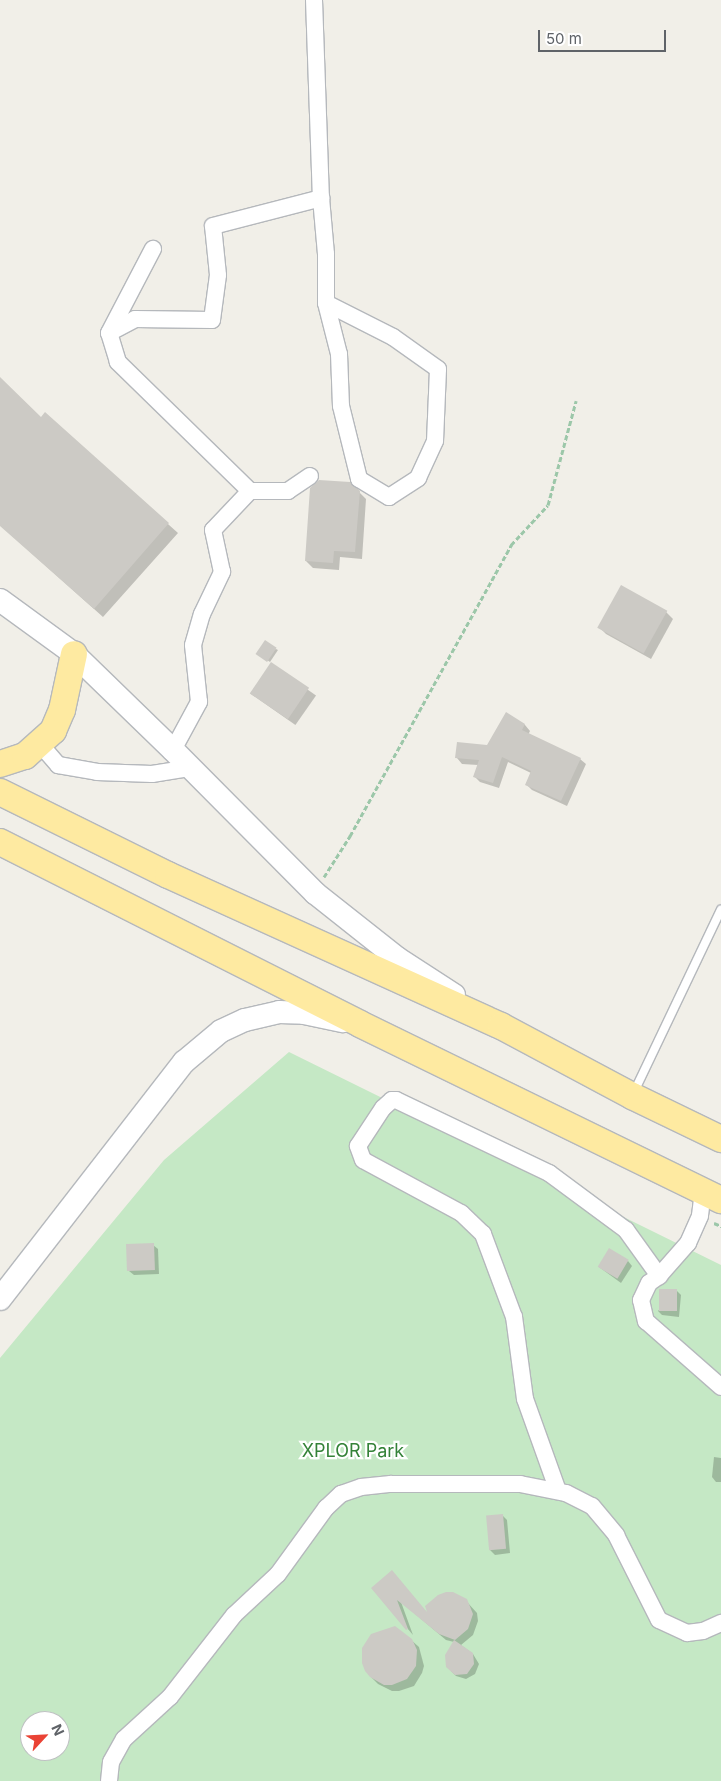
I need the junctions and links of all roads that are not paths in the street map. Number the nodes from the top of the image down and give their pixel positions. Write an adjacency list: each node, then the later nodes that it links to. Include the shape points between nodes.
1 (314, 0): 2 (street)
2 (320, 198): 4 (street, via 326,254); 5 (street, via 213,226 218,275 212,320 135,319)
3 (153, 248): 5 (street)
4 (326, 303): 4 (street, via 339,354 341,406 359,479 389,497 418,478 435,441 438,369 393,338)
5 (109, 333): 7 (street, via 118,362)
6 (310, 476): 7 (street, via 288,491)
7 (250, 491): 11 (street, via 213,530 222,572 202,614 193,645 199,702)
8 (0, 600): 9 (main road)
9 (74, 654): 10 (highway, via 62,710 53,730); 11 (main road)
10 (40, 744): 12 (highway, via 25,756); 13 (street, via 58,765 97,772 152,774)
11 (173, 750): 13 (main road)
12 (0, 764)
13 (191, 768): 18 (main road, via 315,893 397,958)
14 (0, 792): 18 (highway, via 168,875)
15 (0, 842): 17 (highway)
16 (721, 910): 19 (lane)
17 (360, 1024): 21 (highway); 23 (main road, via 304,1013 279,1012 245,1020 221,1031 184,1062)
18 (501, 1026): 19 (highway)
19 (632, 1096): 20 (highway)
20 (721, 1139)
21 (708, 1202): 22 (street, via 688,1243)
22 (660, 1276): 24 (street, via 649,1283 641,1300 646,1321); 25 (street, via 626,1230 549,1173 396,1100 384,1108 358,1146 363,1160 461,1213 483,1234 514,1317 525,1399)
23 (0, 1298)
24 (721, 1387)
25 (558, 1491): 26 (street, via 592,1506 616,1535 659,1620 687,1633 703,1631); 27 (street, via 520,1484 391,1484 360,1487 341,1494 326,1508 278,1574 234,1615 170,1697 124,1739 111,1762)
26 (721, 1623)
27 (109, 1781)

